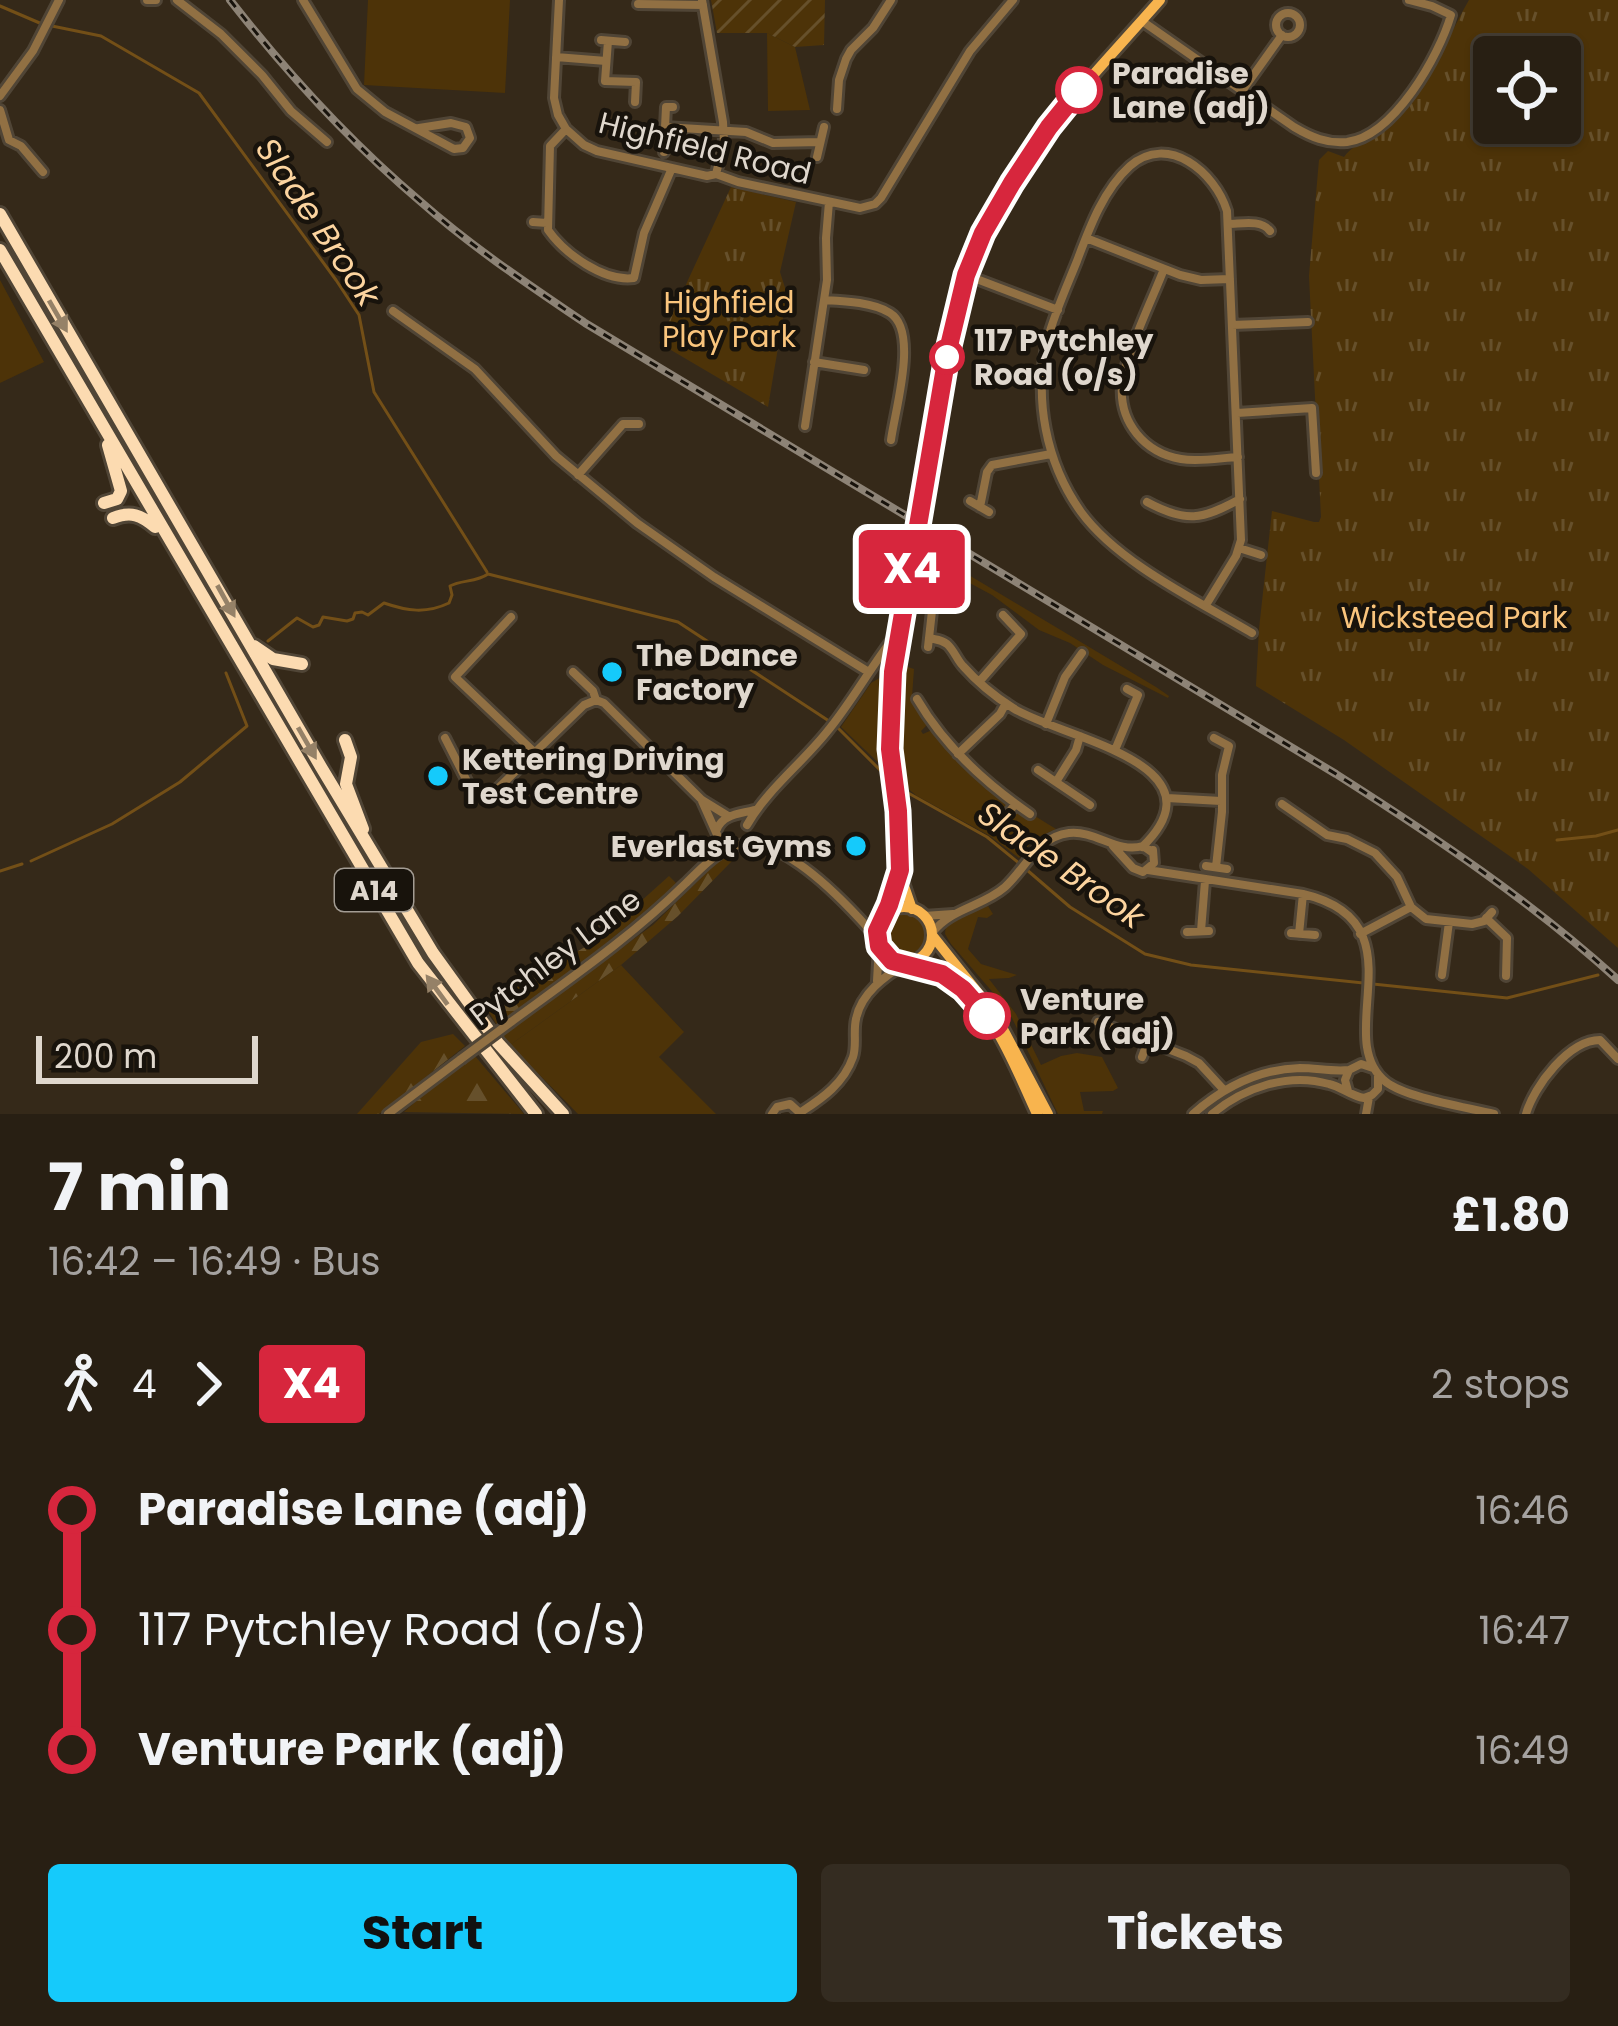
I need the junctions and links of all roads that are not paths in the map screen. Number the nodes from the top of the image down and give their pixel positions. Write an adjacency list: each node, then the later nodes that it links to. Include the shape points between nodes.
1 (59, 0): 19 (street)
2 (147, 0): 3 (street)
3 (156, 0)
4 (176, 0): 31 (street, via 258,63 291,111)
5 (303, 0): 28 (street, via 356,89)
6 (559, 0): 16 (street, Highfield Road)
7 (892, 0): 20 (street, via 842,70)
8 (1012, 0): 38 (street, Highfield Road, via 961,65 881,198 869,207)
9 (1160, 0): 13 (main road)
10 (1409, 0): 18 (street, via 1451,15 1408,96 1353,141 1317,140)
11 (702, 3): 12 (street); 30 (street)
12 (638, 4)
13 (1142, 21): 18 (street); 47 (main road, via 1030,154)
14 (1282, 35): 18 (street)
15 (625, 41): 17 (street, via 604,40)
16 (556, 57): 17 (street); 29 (street, Highfield Road, via 554,98)
17 (606, 61): 22 (street, via 605,81 636,82)
18 (1242, 91)
19 (0, 96)
20 (838, 97): 21 (street); 24 (street)
21 (851, 99)
22 (635, 102)
23 (665, 107): 26 (street)
24 (837, 109)
25 (0, 110): 37 (street, via 9,140 40,169)
26 (665, 127): 30 (street); 33 (street)
27 (824, 127): 32 (street)
28 (419, 128): 28 (street, via 457,123 470,138 454,149)
29 (566, 129): 35 (street, Highfield Road, via 597,151); 41 (street, via 550,146)
30 (724, 132): 32 (street); 36 (street)
31 (327, 142)
32 (820, 142): 34 (street)
33 (664, 152)
34 (817, 157)
35 (672, 168): 36 (street, Highfield Road); 41 (street, via 632,279 579,259)
36 (716, 174): 38 (street, Highfield Road)
37 (25, 176)
38 (829, 202): 49 (street)
39 (0, 214): 79 (highway, A14, one-way to 79)
40 (533, 222): 41 (street)
41 (547, 223)
42 (1228, 224): 43 (street); 44 (street, via 1208,176 1157,154 1125,171); 48 (street)
43 (1270, 231)
44 (1086, 238): 46 (street); 50 (street)
45 (0, 250): 59 (highway, A14)
46 (1164, 269): 48 (street); 62 (street, via 1125,371 1128,420 1163,454)
47 (966, 275): 50 (street); 77 (main road, bridge)
48 (1230, 279): 53 (street)
49 (824, 300): 54 (street); 60 (street, via 881,309 901,324 906,343)
50 (1058, 310): 61 (street, via 1043,377)
51 (393, 311): 64 (street, via 475,369)
52 (1308, 322): 53 (street)
53 (1232, 326): 56 (street)
54 (814, 362): 55 (street); 58 (street)
55 (857, 372)
56 (1237, 413): 62 (street); 63 (street, via 1312,408)
57 (639, 424): 64 (street, via 623,424)
58 (805, 426)
59 (104, 431): 68 (highway, via 121,490); 70 (highway, A14)
60 (889, 434)
61 (1051, 454): 66 (street, via 992,465 985,510); 73 (street, via 1101,536)
62 (1238, 458): 65 (street)
63 (1312, 467)
64 (578, 475): 82 (street, via 695,565)
65 (1240, 499): 67 (street, via 1196,517); 71 (street)
66 (970, 501)
67 (1147, 502)
68 (104, 503)
69 (113, 518): 70 (highway, via 143,516)
70 (166, 535): 159 (highway, A14, one-way to 70, via 418,963)
71 (1239, 548): 72 (street); 73 (street)
72 (1261, 555)
73 (1206, 605): 78 (street)
74 (932, 611): 84 (street, via 928,642 949,646)
75 (1003, 615): 84 (street, via 1025,630)
76 (511, 617): 97 (street, via 455,676)
77 (902, 625): 82 (street); 123 (main road, via 890,710)
78 (1252, 633)
79 (248, 641): 81 (highway, via 273,659); 117 (highway, A14, one-way to 117)
80 (1066, 652): 90 (street, via 1079,657)
81 (302, 664)
82 (867, 671): 107 (street, via 828,731)
83 (573, 672): 87 (street)
84 (979, 682): 88 (street)
85 (1127, 689): 96 (street, via 1140,692)
86 (917, 699): 89 (street)
87 (596, 700): 97 (street); 102 (street)
88 (1006, 703): 90 (street); 98 (street)
89 (934, 724): 91 (street); 98 (street)
90 (1046, 724): 92 (street)
91 (922, 733)
92 (1080, 736): 96 (street); 100 (street)
93 (1214, 738): 103 (street, via 1230,744)
94 (446, 739): 97 (street, via 471,789 484,797)
95 (345, 740): 117 (highway, via 346,784)
96 (1115, 750): 101 (street, via 1155,777)
97 (535, 753)
98 (958, 754): 104 (street)
99 (1038, 770): 100 (street)
100 (1056, 782): 106 (street)
101 (1167, 798): 103 (street); 113 (street)
102 (702, 800): 110 (street); 112 (street)
103 (1221, 801): 122 (street, via 1211,867)
104 (1015, 804): 108 (street); 109 (street)
105 (1282, 804): 128 (street, via 1389,866)
106 (1090, 806)
107 (756, 809): 110 (street); 111 (street)
108 (1030, 814)
109 (1007, 815)
110 (731, 816): 111 (street); 112 (street, Pytchley Lane)
111 (747, 827): 115 (street); 116 (street)
112 (718, 833): 115 (street); 121 (street, Pytchley Lane)
113 (1152, 836): 118 (street); 119 (street)
114 (1112, 844): 118 (street); 120 (street); 130 (street, via 1070,833 1048,840 1004,888)
115 (736, 845): 116 (street); 121 (street, Pytchley Lane)
116 (763, 845): 131 (street)
117 (368, 847): 160 (highway, A14, via 466,1000)
118 (1138, 848): 119 (street); 120 (street)
119 (1154, 855): 124 (street); 125 (street)
120 (1130, 862): 124 (street)
121 (706, 864): 158 (street, Pytchley Lane, bridge, via 642,925)
122 (1227, 869)
123 (900, 870): 129 (main road); 132 (main road)
124 (1148, 870): 125 (street)
125 (1173, 873): 126 (street)
126 (1205, 881): 127 (street); 135 (street, via 1205,931)
127 (1303, 895): 137 (street, via 1340,910); 138 (street, via 1295,933)
128 (1411, 907): 134 (street); 137 (street)
129 (912, 909): 132 (main road); 133 (main road)
130 (953, 914): 133 (street); 136 (street)
131 (858, 916): 132 (street); 139 (street)
132 (884, 916): 139 (main road)
133 (924, 916): 136 (main road)
134 (1449, 922): 141 (street, via 1489,915); 143 (street)
135 (1186, 932)
136 (932, 934): 142 (main road, via 925,954); 163 (main road, via 995,1014)
137 (1360, 934): 148 (street, via 1370,975)
138 (1315, 935)
139 (878, 942): 142 (main road, via 892,961); 145 (street)
140 (1492, 952): 141 (street)
141 (1507, 953): 144 (street)
142 (907, 963): 145 (street); 162 (main road, via 942,974 976,1002)
143 (1442, 975)
144 (1506, 976)
145 (877, 982): 157 (street, via 855,1022 845,1072)
146 (1098, 1022): 147 (street)
147 (1148, 1041): 149 (street); 153 (street, via 1198,1063)
148 (1366, 1046): 151 (street); 152 (street)
149 (1142, 1057)
150 (1618, 1060): 168 (street, via 1600,1040 1589,1041 1540,1082)
151 (1353, 1068): 152 (street); 153 (street, via 1283,1070); 155 (street, via 1345,1081)
152 (1376, 1071): 154 (street); 156 (street)
153 (1222, 1089): 164 (street)
154 (1400, 1090): 156 (street); 167 (street)
155 (1351, 1094): 156 (street); 165 (street, via 1323,1082 1286,1081 1242,1094); 166 (street)
156 (1372, 1095): 166 (street)
157 (801, 1113): 161 (street, via 783,1104)
158 (388, 1114)
159 (536, 1114)
160 (563, 1114)
161 (772, 1114)
162 (1037, 1114)
163 (1048, 1114)
164 (1193, 1114)
165 (1212, 1114)
166 (1362, 1114)
167 (1494, 1114)
168 (1526, 1114)

